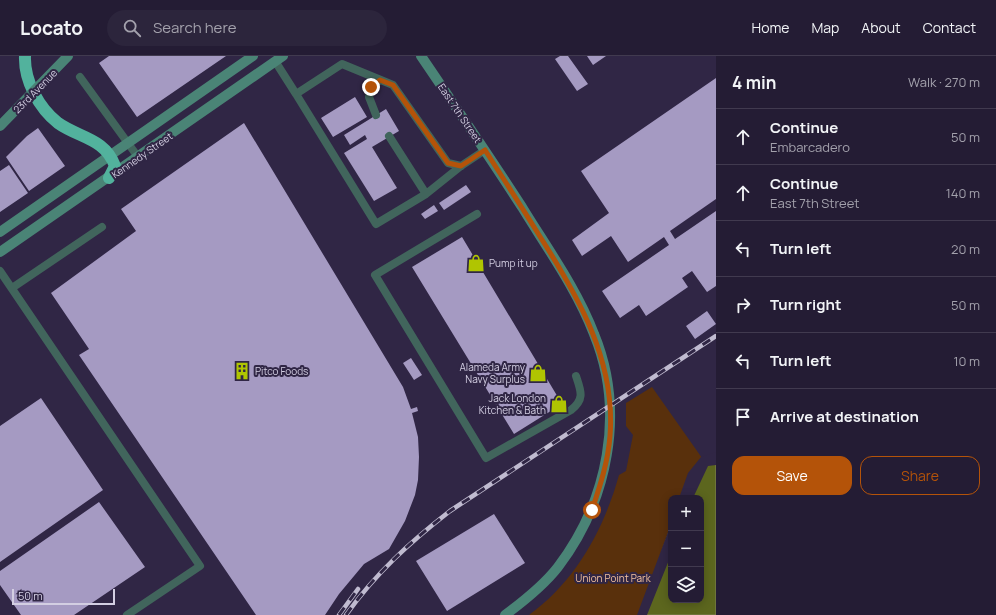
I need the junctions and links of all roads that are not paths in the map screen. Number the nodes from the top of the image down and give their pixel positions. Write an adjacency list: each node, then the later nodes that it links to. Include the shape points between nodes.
1 (25, 56): 14 (highway, via 24,64 30,84 43,107 58,123 98,144)
2 (68, 56): 10 (main road, 23rd Avenue, bridge)
3 (253, 56): 12 (main road, Kennedy Street)
4 (421, 56): 13 (main road, East 7th Street)
5 (279, 59): 8 (lane); 15 (main road, Kennedy Street)
6 (80, 77): 12 (lane)
7 (380, 80): 8 (lane, via 342,64); 9 (lane, via 371,87 369,97); 16 (lane, via 393,85 448,163)
8 (296, 94): 18 (lane, via 376,224)
9 (376, 115)
10 (0, 126)
11 (389, 136): 18 (lane)
12 (128, 143): 14 (main road, Kennedy Street); 15 (lane)
13 (485, 150): 16 (lane); 27 (main road, East 7th Street, via 559,266 595,334 604,366 610,407 608,449 603,476 592,510 576,541 557,568 537,589)
14 (111, 155): 17 (highway, via 114,166); 21 (main road, Kennedy Street)
15 (138, 157): 17 (main road, Kennedy Street)
16 (461, 166): 18 (lane)
17 (109, 178): 22 (main road, Kennedy Street)
18 (426, 194)
19 (477, 214): 25 (lane, via 375,275 486,458 579,404 581,392)
20 (102, 227): 24 (lane)
21 (0, 232)
22 (0, 252)
23 (0, 271): 24 (lane)
24 (12, 288): 26 (lane, via 200,566)
25 (576, 376)
26 (127, 615)
27 (505, 615)

